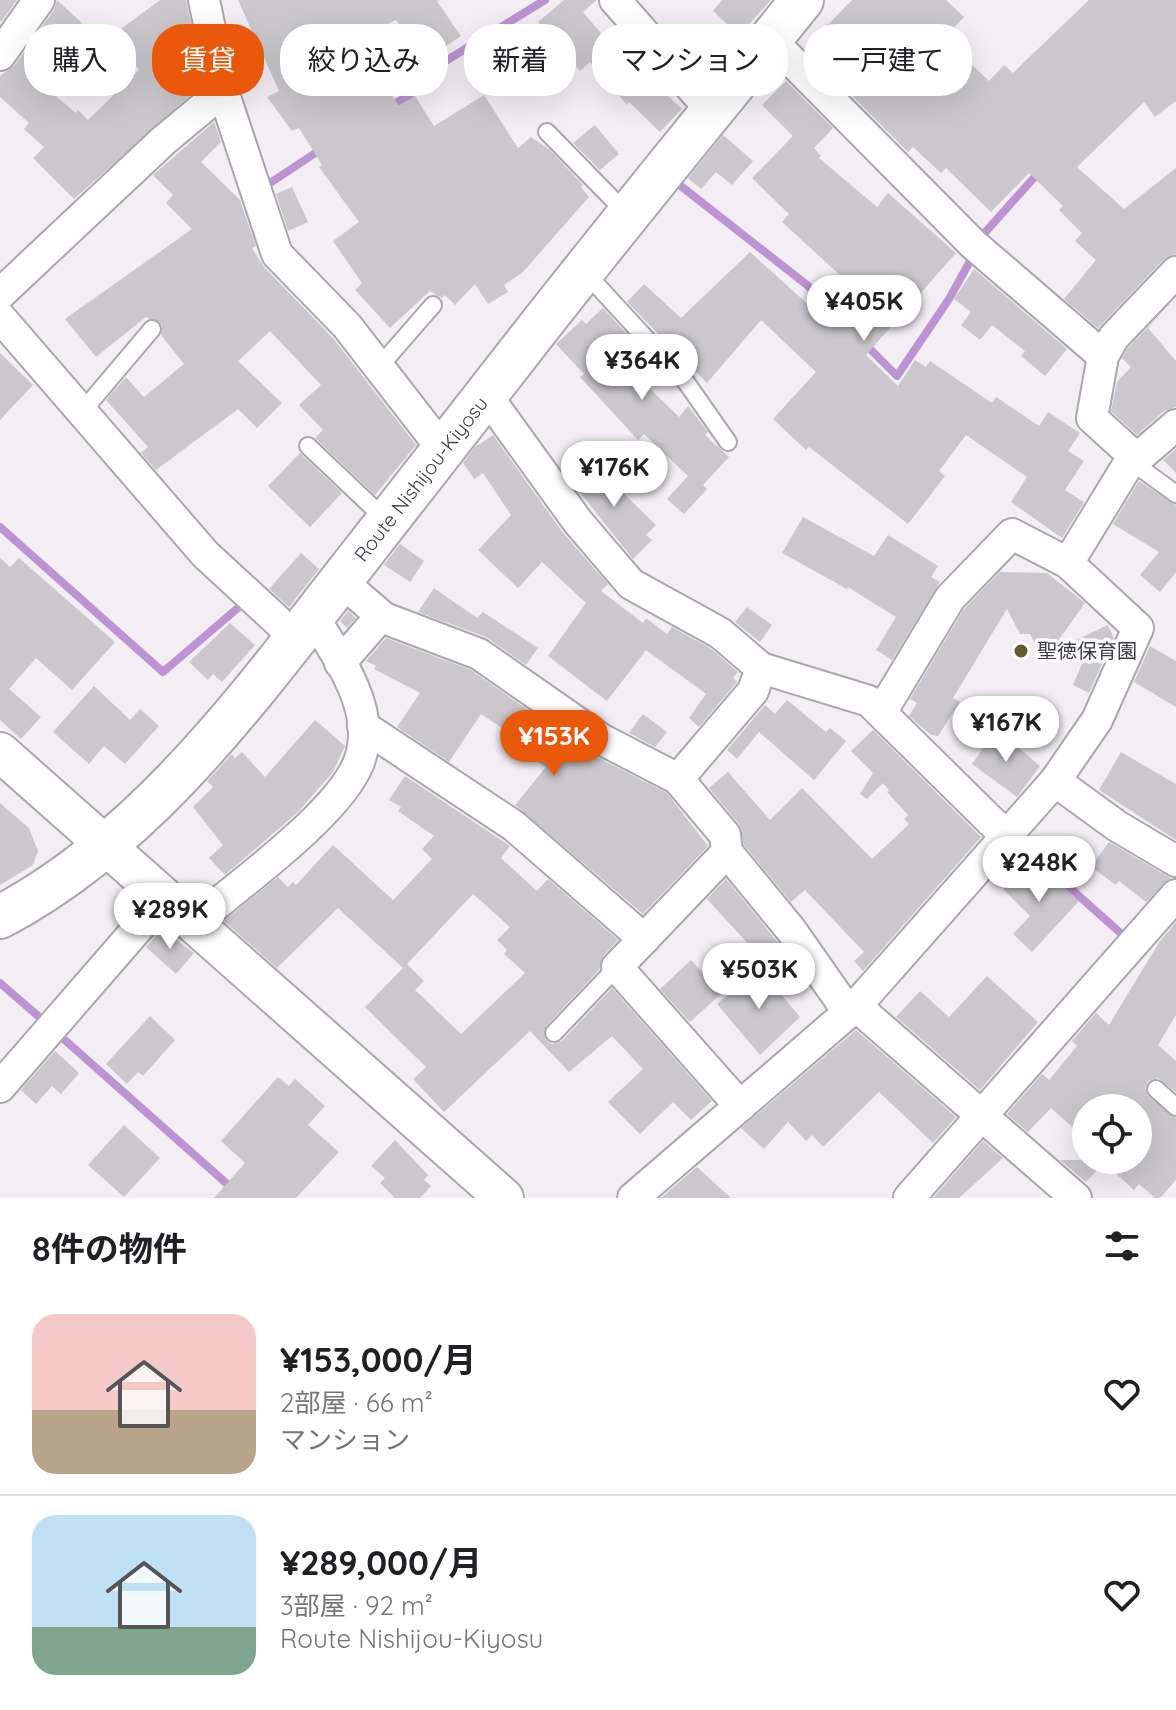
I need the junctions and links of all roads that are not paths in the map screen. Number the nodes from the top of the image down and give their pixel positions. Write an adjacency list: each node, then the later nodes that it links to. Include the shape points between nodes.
1 (39, 0): 7 (street)
2 (204, 0): 5 (street)
3 (615, 0): 12 (street)
4 (802, 0): 6 (main road, Route Nishijou-Kiyosu)
5 (209, 24)
6 (782, 24)
7 (0, 55)
8 (788, 57): 21 (street, via 973,244)
9 (217, 96): 17 (street)
10 (225, 96): 22 (street, via 277,254)
11 (723, 96): 12 (main road, Route Nishijou-Kiyosu)
12 (711, 110): 14 (main road, Route Nishijou-Kiyosu)
13 (547, 132): 14 (lane)
14 (627, 215): 15 (main road, Route Nishijou-Kiyosu)
15 (583, 270): 23 (main road, Route Nishijou-Kiyosu); 26 (lane, via 686,382)
16 (1176, 272): 21 (street, via 1114,337)
17 (0, 294)
18 (433, 305): 22 (lane)
19 (0, 317): 24 (street)
20 (152, 329): 24 (lane)
21 (1103, 356): 29 (street, via 1092,418)
22 (379, 367): 28 (street)
23 (487, 396): 28 (main road, Route Nishijou-Kiyosu); 37 (street, via 578,522 631,584 720,633)
24 (81, 413): 35 (street, via 205,554)
25 (1176, 425): 29 (street)
26 (728, 442)
27 (308, 446): 31 (lane)
28 (444, 451): 31 (main road, Route Nishijou-Kiyosu)
29 (1134, 460): 30 (lane); 32 (street)
30 (1176, 494)
31 (388, 521): 33 (main road, Route Nishijou-Kiyosu)
32 (1068, 563): 38 (street, via 1012,534 950,598); 42 (street, via 1138,628 1097,720)
33 (341, 581): 34 (street); 35 (main road, Route Nishijou-Kiyosu)
34 (381, 616): 36 (street); 41 (street, via 479,654 601,739)
35 (305, 627): 36 (street); 44 (main road, Route Nishijou-Kiyosu, via 194,760)
36 (340, 663): 39 (street)
37 (761, 668): 38 (street, via 869,701); 41 (street, via 753,691)
38 (882, 711): 43 (street)
39 (363, 726): 50 (street, via 358,764 328,805); 51 (street, via 514,826)
40 (0, 752): 44 (street)
41 (678, 779): 45 (street, via 725,835)
42 (1055, 781): 43 (street); 46 (street)
43 (1006, 836): 53 (street)
44 (107, 846): 48 (street); 49 (main road, Route Nishijou-Kiyosu)
45 (727, 852): 51 (street); 53 (street)
46 (1176, 861)
47 (1176, 895): 59 (street)
48 (165, 897): 50 (street); 55 (street)
49 (0, 917)
50 (194, 923): 60 (street)
51 (644, 939): 52 (street)
52 (617, 967): 54 (lane); 57 (street)
53 (852, 1010): 57 (street); 59 (street)
54 (554, 1033)
55 (0, 1087)
56 (1156, 1089): 58 (lane)
57 (740, 1106): 61 (street)
58 (1176, 1107)
59 (982, 1116): 62 (street); 63 (street)
60 (504, 1198)
61 (633, 1198)
62 (909, 1198)
63 (1076, 1198)

